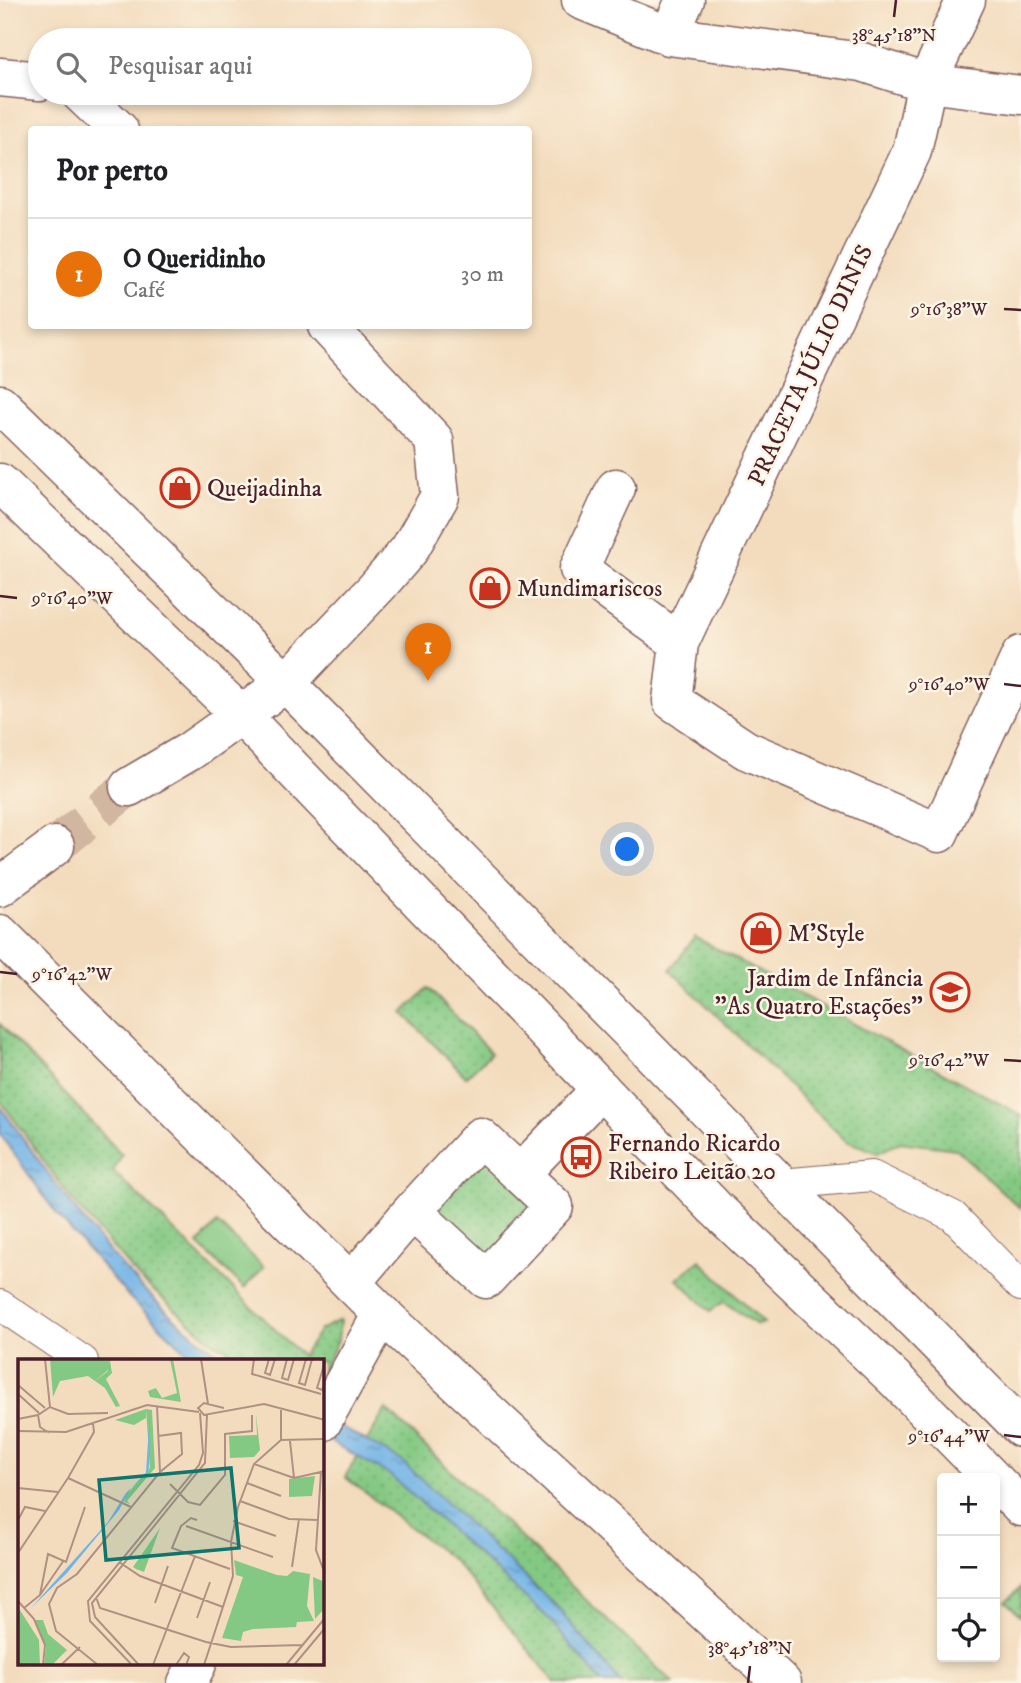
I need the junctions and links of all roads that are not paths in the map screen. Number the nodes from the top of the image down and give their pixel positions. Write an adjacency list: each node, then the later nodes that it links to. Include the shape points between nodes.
1 (581, 0): 4 (street)
2 (685, 0): 4 (street)
3 (966, 0): 7 (street, PRACETA JÚLIO DINIS)
4 (669, 36): 7 (street, via 862,62)
5 (0, 76): 6 (street)
6 (28, 80)
7 (927, 83): 8 (street); 15 (street, PRACETA JÚLIO DINIS, via 912,151)
8 (1021, 95)
9 (93, 105): 10 (street)
10 (115, 126)
11 (330, 329): 17 (street, via 434,440 440,496 409,550)
12 (0, 404): 17 (street)
13 (0, 483): 18 (street)
14 (616, 488): 15 (street, via 579,569)
15 (679, 642): 16 (street, PRACETA JÚLIO DINIS, via 672,701 746,750 939,833)
16 (1021, 655)
17 (286, 682): 18 (street); 25 (street)
18 (241, 715): 19 (street); 23 (street)
19 (129, 787)
20 (55, 846): 21 (street)
21 (0, 887)
22 (0, 934): 27 (street)
23 (601, 1089): 24 (street); 34 (street, via 714,1207)
24 (520, 1174): 26 (street, via 480,1137); 26 (street, via 554,1206 486,1279)
25 (781, 1184): 28 (lane, via 872,1176 953,1216); 33 (street)
26 (412, 1211): 27 (street)
27 (351, 1283): 30 (street)
28 (1021, 1286)
29 (0, 1305): 31 (lane)
30 (382, 1314): 32 (street); 39 (street)
31 (80, 1359)
32 (324, 1418)
33 (1021, 1428)
34 (986, 1473)
35 (1000, 1487): 36 (street)
36 (1021, 1507)
37 (196, 1666): 38 (street)
38 (187, 1683)
39 (782, 1683)

